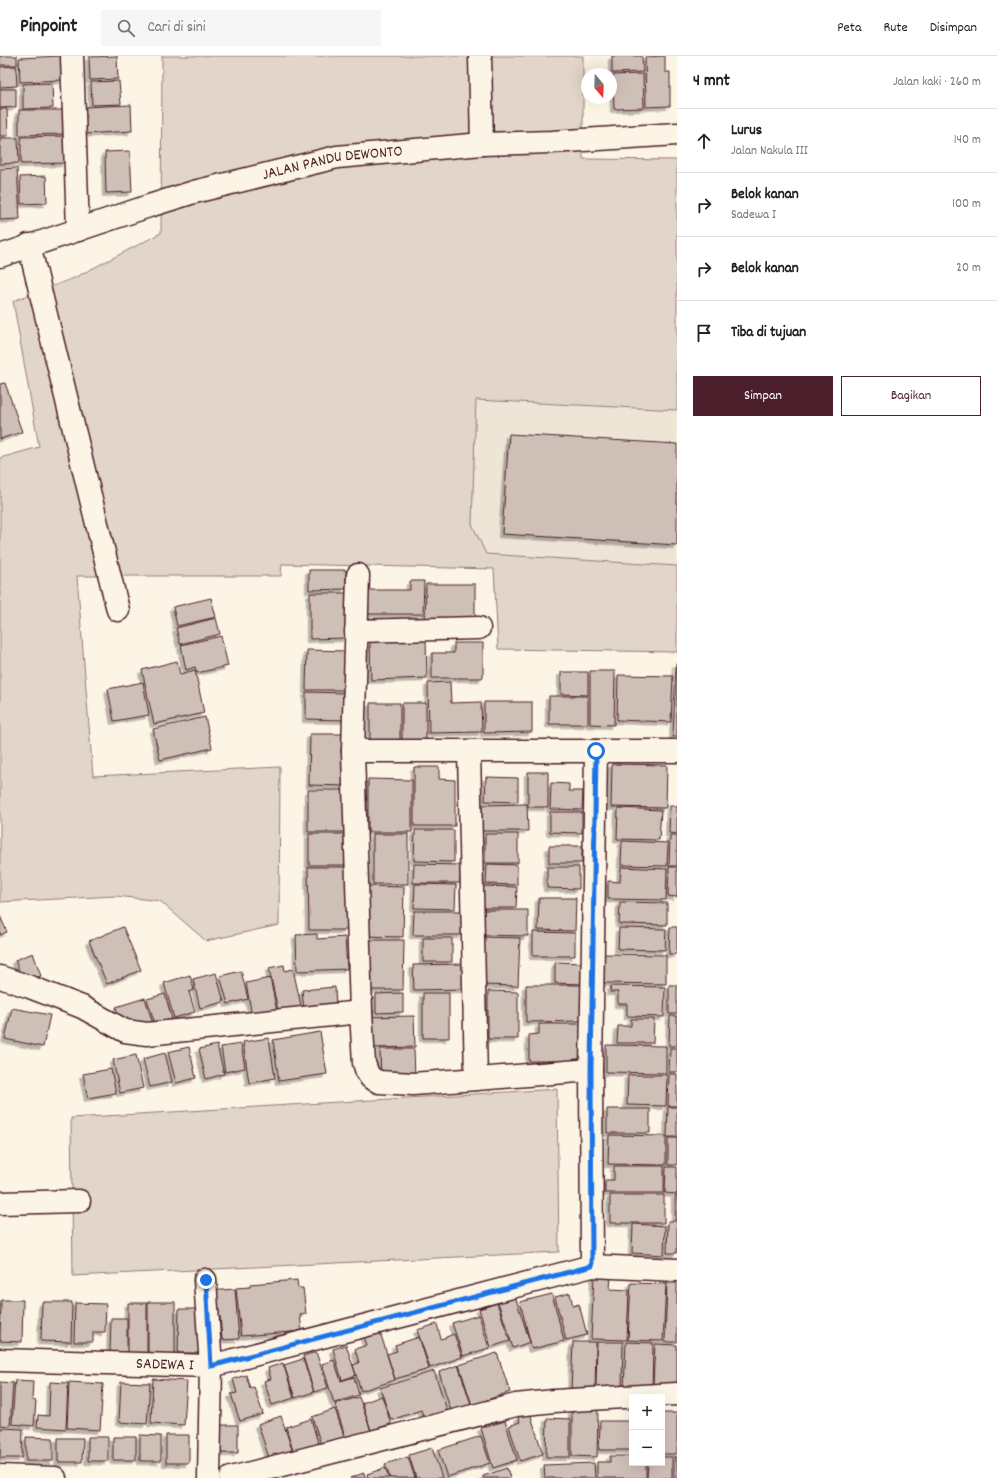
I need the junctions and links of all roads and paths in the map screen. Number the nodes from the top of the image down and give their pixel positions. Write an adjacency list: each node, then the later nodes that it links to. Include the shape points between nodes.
1 (72, 56): 5 (street)
2 (480, 56): 4 (street)
3 (677, 134): 4 (street, JALAN PANDU DEWONTO)
4 (482, 144): 5 (street, JALAN PANDU DEWONTO, via 337,157 194,192)
5 (78, 230): 6 (street, JALAN PANDU DEWONTO)
6 (29, 245): 7 (street, JALAN PANDU DEWONTO); 9 (street)
7 (0, 256)
8 (358, 575): 11 (street)
9 (118, 610)
10 (479, 628): 11 (street)
11 (356, 631): 12 (street)
12 (353, 751): 13 (street); 17 (street)
13 (470, 751): 14 (street); 19 (street)
14 (596, 751): 15 (street); 18 (street)
15 (677, 751)
16 (0, 977): 17 (street, via 82,1007 125,1031 147,1034)
17 (361, 1012): 19 (street, via 364,1064 371,1078 379,1082 413,1084)
18 (591, 1070): 19 (street); 22 (street)
19 (476, 1079)
20 (79, 1201): 21 (street)
21 (0, 1202)
22 (592, 1266): 23 (street, SADEWA I); 26 (street, SADEWA I)
23 (677, 1270)
24 (206, 1280): 26 (street)
25 (0, 1360): 26 (street, SADEWA I)
26 (211, 1366): 30 (street)
27 (677, 1394): 31 (street, via 516,1405)
28 (0, 1476): 29 (street)
29 (55, 1478)
30 (209, 1478)
31 (231, 1478)

